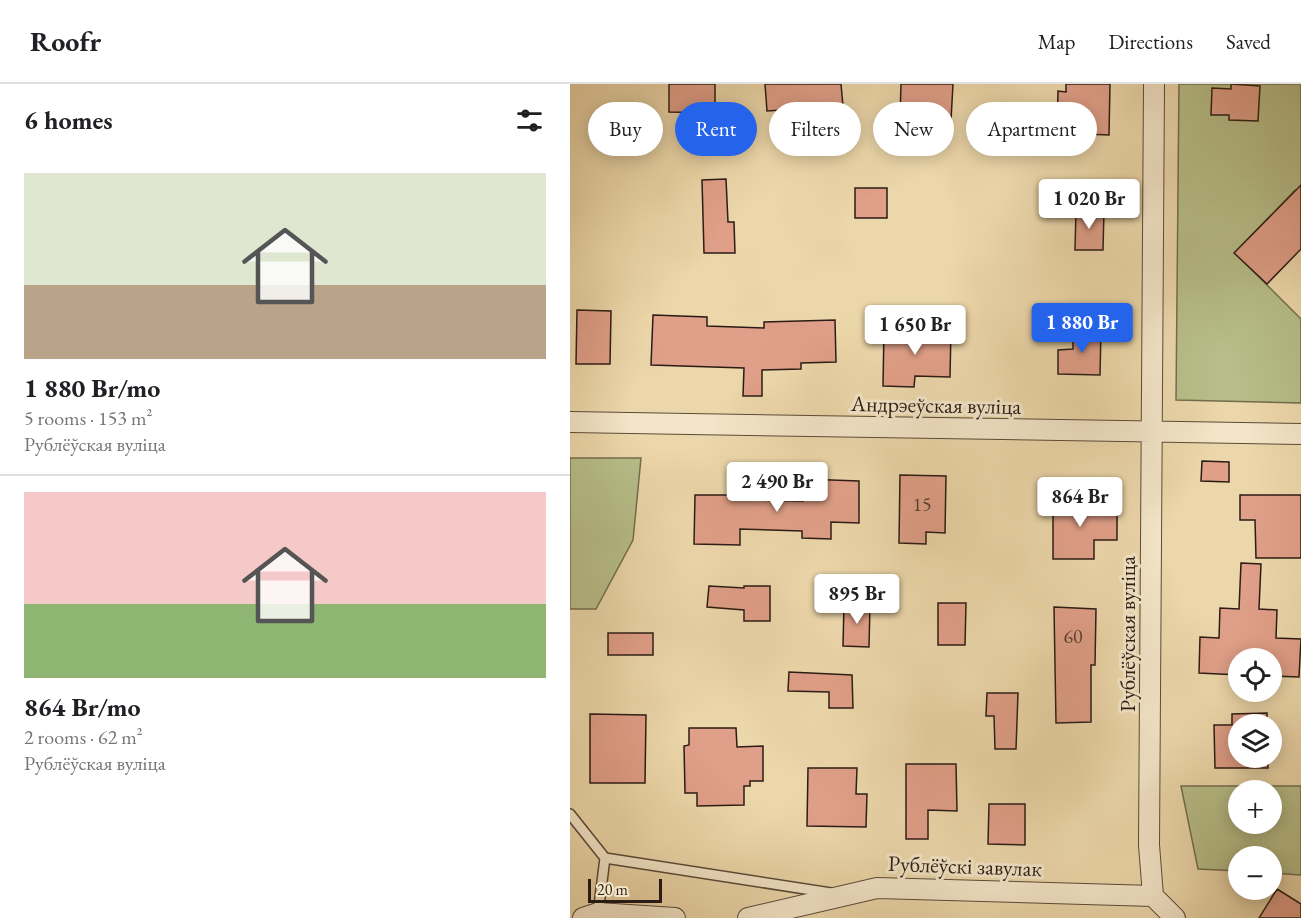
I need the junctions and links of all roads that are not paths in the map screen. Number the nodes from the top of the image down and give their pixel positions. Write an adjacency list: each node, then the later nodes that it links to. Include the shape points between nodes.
1 (1154, 84): 3 (street, Рублёўская вуліца)
2 (570, 422): 3 (street, Андрэеўская вуліца)
3 (1152, 432): 4 (street, Андрэеўская вуліца); 8 (street, Рублёўская вуліца, via 1149,845)
4 (1301, 434)
5 (570, 814): 6 (lane)
6 (605, 858): 7 (lane); 9 (lane)
7 (845, 895): 8 (street, Рублёўскі завулак, via 877,888); 11 (street, Рублёўскі завулак)
8 (1153, 896): 12 (street)
9 (590, 916): 10 (street)
10 (675, 918)
11 (748, 918)
12 (1175, 918)

